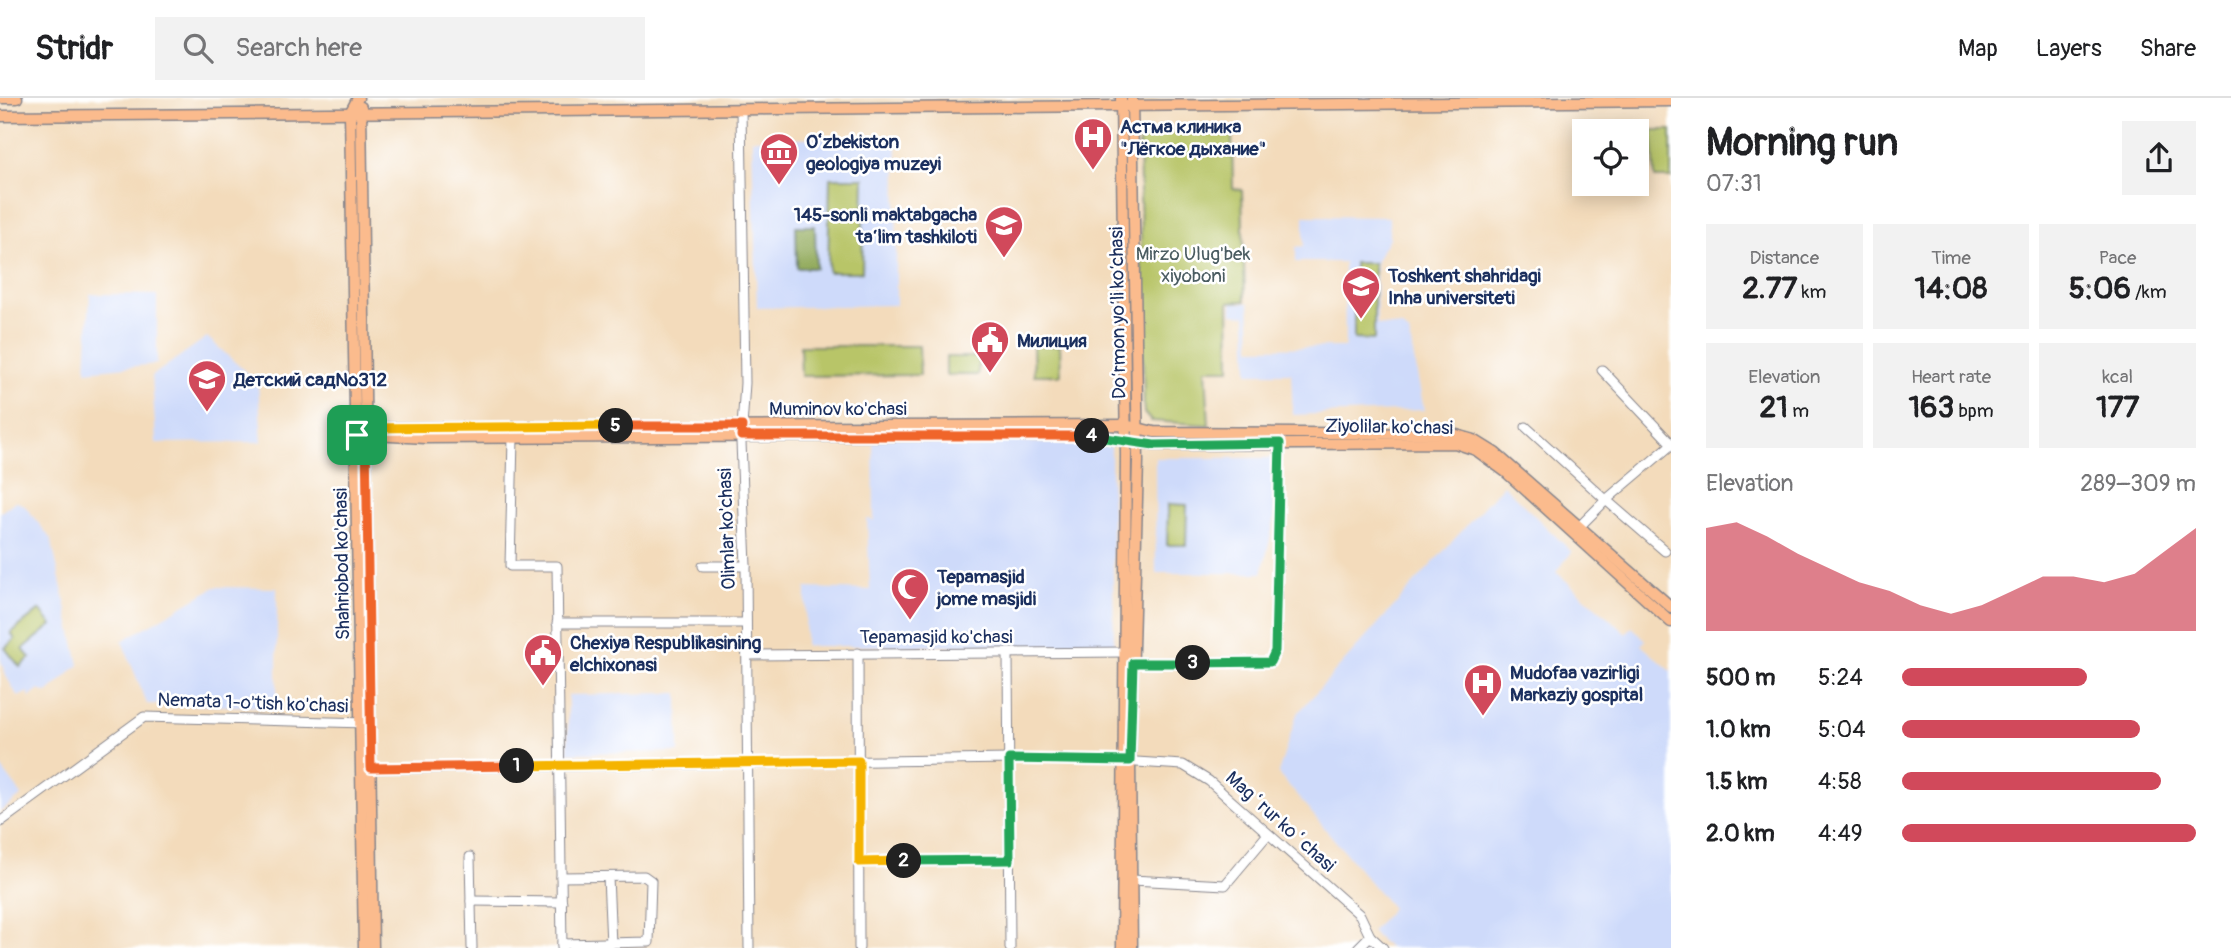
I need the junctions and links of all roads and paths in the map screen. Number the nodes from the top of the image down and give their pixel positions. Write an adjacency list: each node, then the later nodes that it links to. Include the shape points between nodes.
1 (0, 98): 2 (main road)
2 (17, 98)
3 (359, 98): 10 (main road, Shahriobod ko'chasi)
4 (642, 98): 9 (main road)
5 (1126, 102): 6 (main road); 7 (main road); 13 (main road, Do‘rmon yo‘li ko‘chasi); 15 (main road, Do‘rmon yo‘li ko‘chasi)
6 (1671, 102)
7 (838, 103): 8 (main road)
8 (741, 109): 9 (main road); 16 (street, Olimlar ko'chasi, via 745,360)
9 (642, 110): 10 (main road)
10 (356, 113): 11 (main road); 17 (main road, Shahriobod ko'chasi)
11 (0, 116)
12 (1602, 370): 20 (street)
13 (1125, 425): 15 (main road, Ziyolilar ko'chasi); 16 (main road, Muminov ko'chasi); 19 (main road, Do‘rmon yo‘li ko‘chasi)
14 (1526, 428): 23 (street)
15 (1137, 429): 22 (main road, Do‘rmon yo‘li ko‘chasi); 24 (main road, Ziyolilar ko'chasi, via 1453,433 1485,446)
16 (741, 431): 17 (main road, Muminov ko'chasi); 18 (main road, Muminov ko'chasi); 19 (main road, Muminov ko'chasi, via 1070,435); 28 (street, Olimlar ko'chasi)
17 (363, 433): 18 (main road, Muminov ko'chasi); 38 (main road, Shahriobod ko'chasi)
18 (513, 438): 31 (street, via 510,566 557,566)
19 (1125, 440): 22 (main road, Ziyolilar ko'chasi); 33 (main road, Do‘rmon yo‘li ko‘chasi)
20 (1670, 441): 23 (street)
21 (1280, 443): 22 (main road, Ziyolilar ko'chasi); 25 (main road, Ziyolilar ko'chasi, via 1432,441 1471,447); 37 (street, via 1275,651 1270,662)
22 (1138, 444): 37 (main road, Do‘rmon yo‘li ko‘chasi)
23 (1606, 500): 24 (street); 26 (street)
24 (1580, 526): 25 (main road, Ziyolilar ko'chasi)
25 (1594, 546): 29 (main road, Ziyolilar ko'chasi)
26 (1665, 551)
27 (703, 566): 28 (street)
28 (746, 566): 32 (street, Olimlar ko'chasi)
29 (1668, 607): 30 (main road, Ziyolilar ko'chasi)
30 (1671, 622)
31 (557, 623): 32 (street); 43 (street)
32 (746, 623): 36 (street, Olimlar ko'chasi)
33 (1125, 652): 35 (street, Tepamasjid ko'chasi); 41 (main road, Do‘rmon yo‘li ko‘chasi)
34 (858, 653): 35 (street, Tepamasjid ko'chasi); 36 (street, Tepamasjid ko'chasi); 40 (street)
35 (1008, 654): 39 (street)
36 (747, 655): 42 (street, Olimlar ko'chasi)
37 (1133, 663): 41 (main road, Do‘rmon yo‘li ko‘chasi)
38 (366, 723): 44 (main road, Shahriobod ko'chasi); 45 (street, Nemata 1-o'tish ko'chasi, via 144,717)
39 (1009, 759): 40 (street, Magʻrur koʻchasi); 41 (street, Magʻrur koʻchasi); 48 (street)
40 (859, 761): 42 (street, Magʻrur koʻchasi); 49 (street)
41 (1126, 761): 46 (street, Magʻrur koʻchasi, via 1183,765 1209,781); 52 (main road, Do‘rmon yo‘li ko‘chasi); 64 (main road, Do‘rmon yo‘li ko‘chasi)
42 (748, 763): 43 (street, Magʻrur koʻchasi); 61 (street, Olimlar ko'chasi)
43 (559, 765): 44 (street, Magʻrur koʻchasi); 50 (street)
44 (366, 769): 58 (main road, Shahriobod ko'chasi); 59 (main road, Shahriobod ko'chasi)
45 (0, 822)
46 (1268, 834): 52 (street, via 1225,885); 55 (street, Magʻrur koʻchasi, via 1360,915)
47 (470, 857): 53 (street)
48 (1010, 860): 49 (street); 63 (street)
49 (859, 862): 62 (street)
50 (561, 877): 51 (street); 54 (street)
51 (608, 877): 56 (street); 56 (street, via 644,876 650,881 649,942)
52 (1132, 880): 65 (main road, Do‘rmon yo‘li ko‘chasi)
53 (471, 901): 54 (street); 60 (street)
54 (562, 902): 57 (street)
55 (1370, 936): 66 (street); 67 (street, Magʻrur koʻchasi)
56 (611, 944): 57 (street)
57 (562, 946)
58 (364, 948)
59 (373, 948)
60 (472, 948)
61 (749, 948)
62 (859, 948)
63 (1010, 948)
64 (1122, 948)
65 (1132, 948)
66 (1358, 948)
67 (1383, 948)

